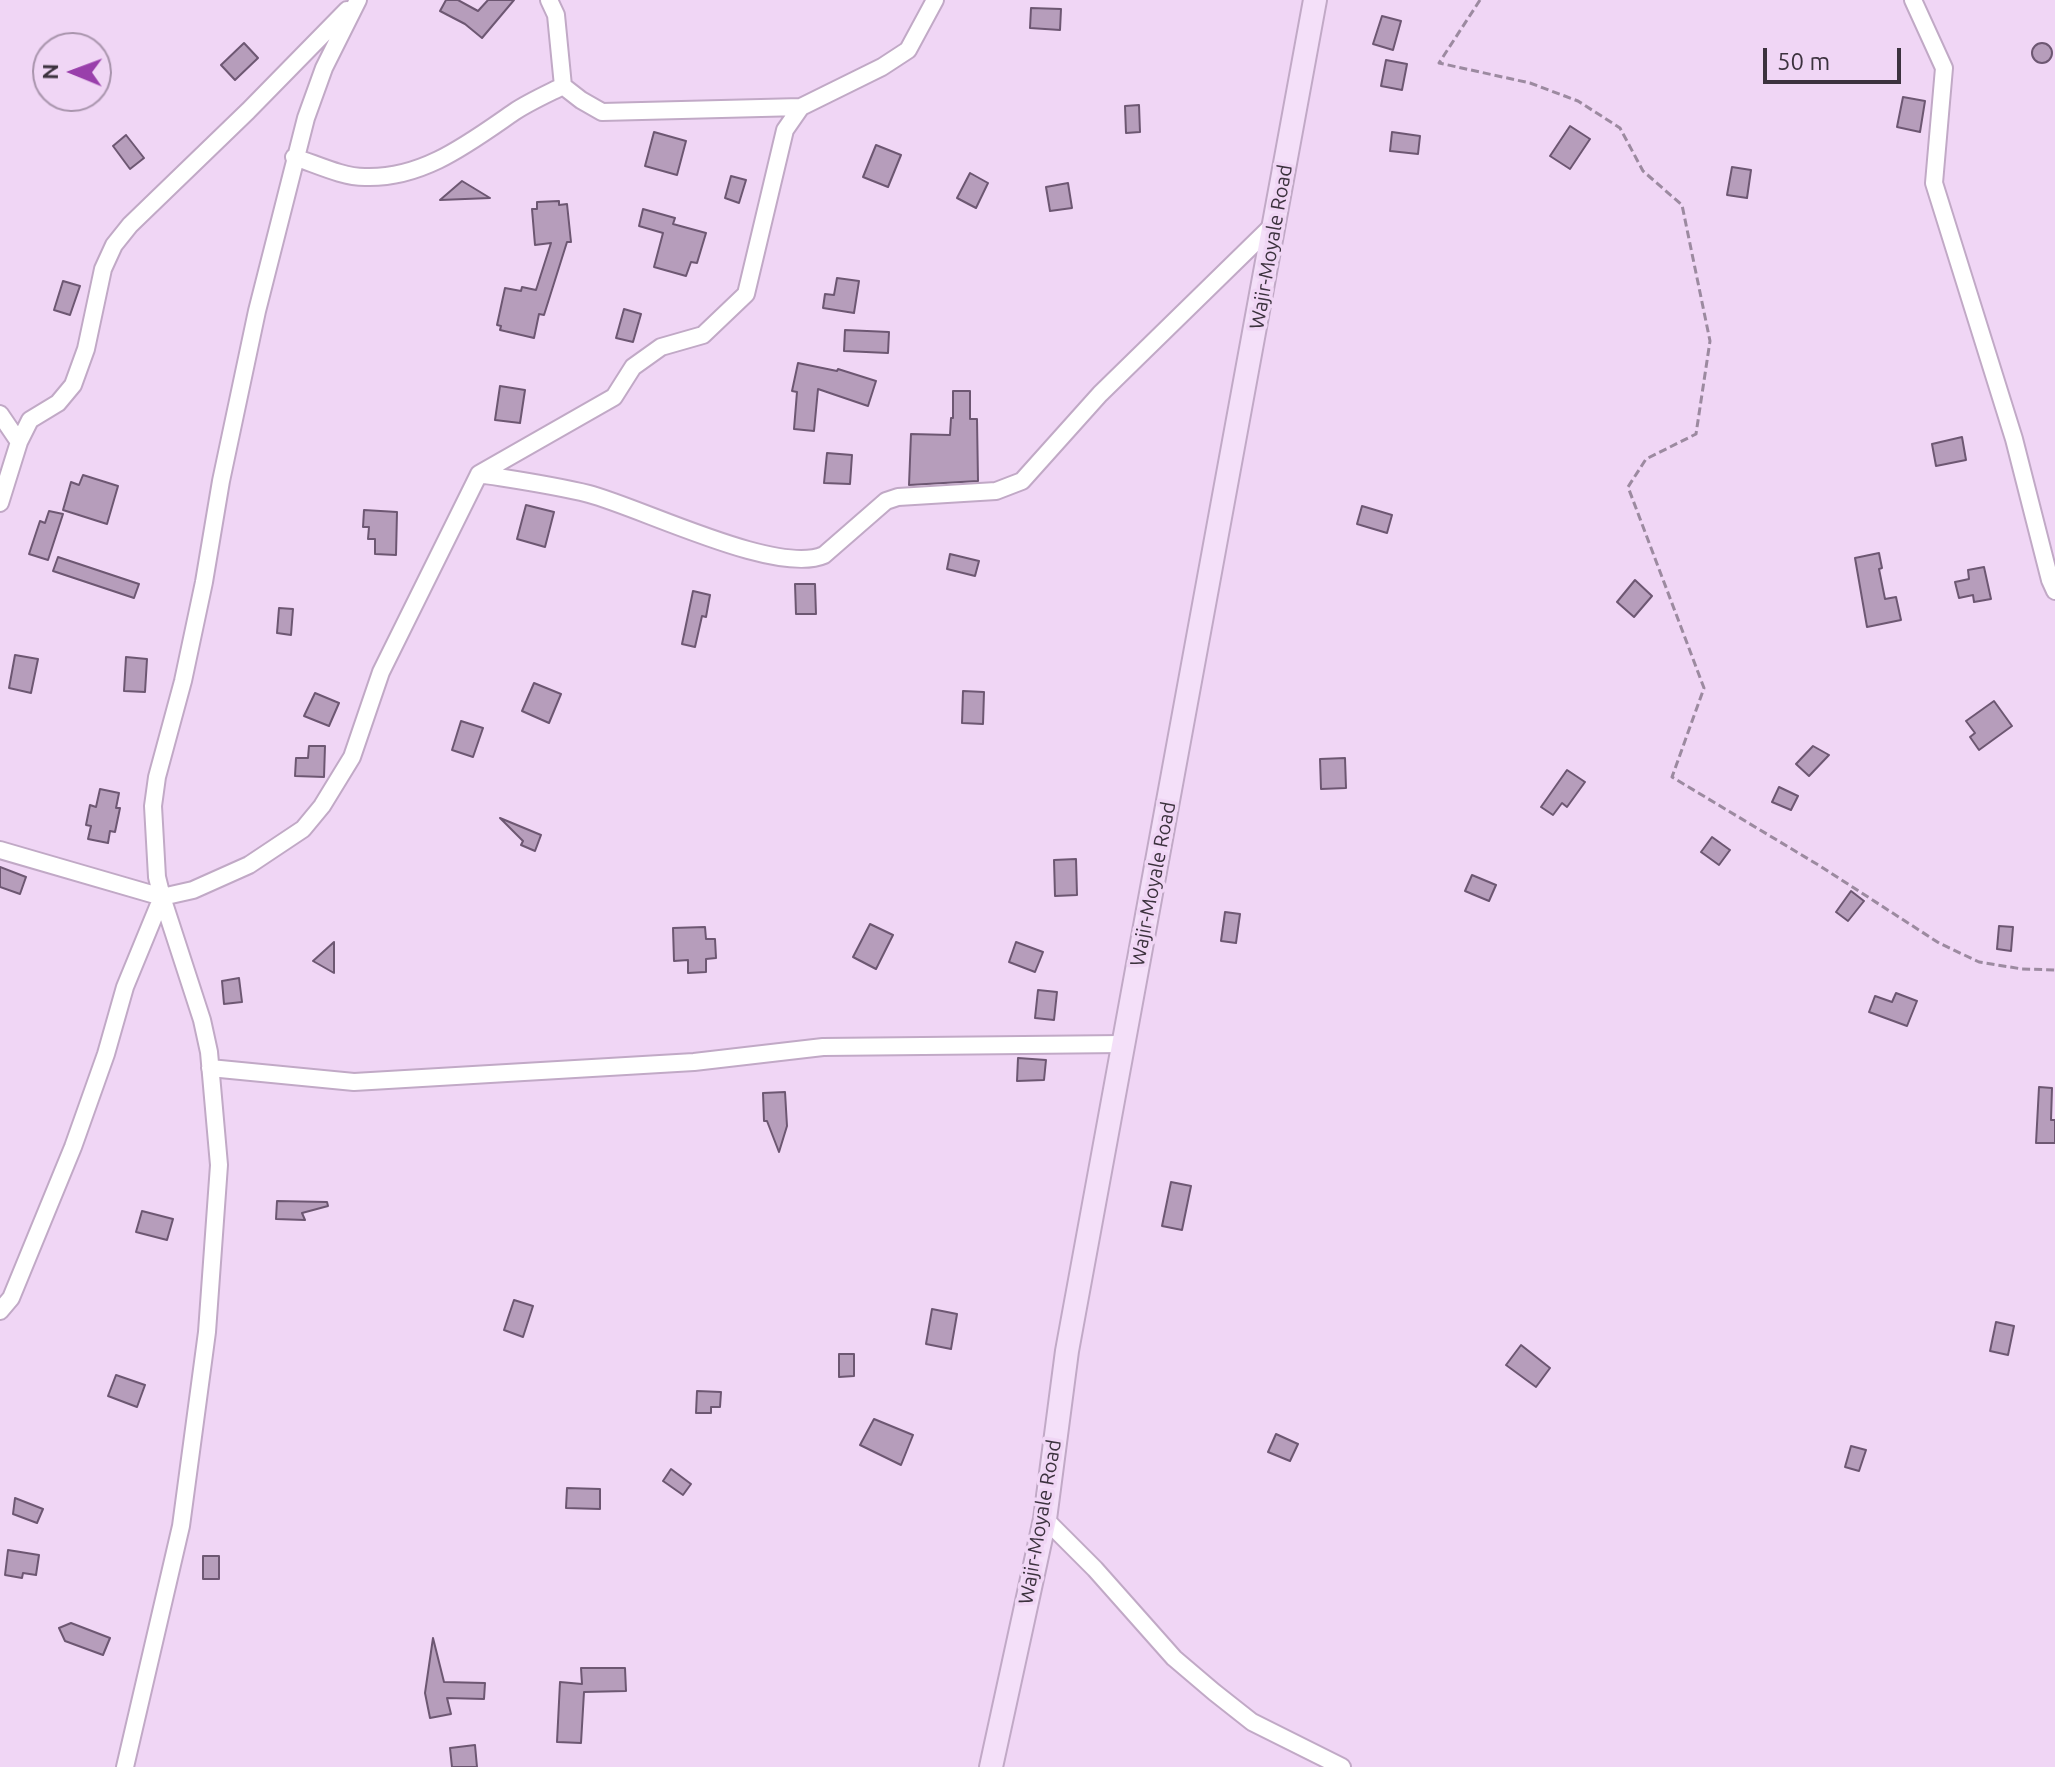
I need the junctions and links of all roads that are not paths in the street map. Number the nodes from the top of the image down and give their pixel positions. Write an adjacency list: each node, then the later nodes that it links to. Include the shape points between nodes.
1 (357, 0): 8 (street, via 324,68); 11 (street, via 114,245 73,385 58,403 30,420)
2 (549, 0): 6 (street, via 556,15)
3 (935, 0): 7 (street, via 908,50)
4 (1315, 0): 9 (main road, Wajir-Moyale Road)
5 (1913, 0): 14 (street, via 1944,68 1934,183)
6 (563, 86): 7 (street, via 602,112); 8 (street, via 482,136 411,171 363,178)
7 (801, 107): 12 (street, via 785,130 746,294 703,335 661,347 633,367 614,397)
8 (294, 157): 16 (street, via 257,311 183,681 157,777 154,817)
9 (1276, 222): 12 (street, via 1100,394 1022,481 996,491 886,501 814,559 737,547 590,495); 17 (main road, Wajir-Moyale Road)
10 (0, 414): 11 (street)
11 (19, 442): 13 (street)
12 (479, 474): 16 (street, via 381,672 352,757 322,806 303,829 249,865 193,890)
13 (0, 503)
14 (2055, 591)
15 (0, 850): 16 (street)
16 (162, 897): 18 (street, via 202,1020); 19 (street, via 125,987 73,1147 11,1298)
17 (1123, 1044): 18 (street, via 823,1047 694,1062 354,1082); 20 (main road, Wajir-Moyale Road, via 1067,1351)
18 (210, 1068): 21 (street, via 219,1165 207,1332 181,1526)
19 (0, 1311)
20 (1045, 1519): 22 (main road, Wajir-Moyale Road); 23 (street, via 1174,1658 1214,1692 1252,1722)
21 (125, 1767)
22 (991, 1767)
23 (1342, 1767)

